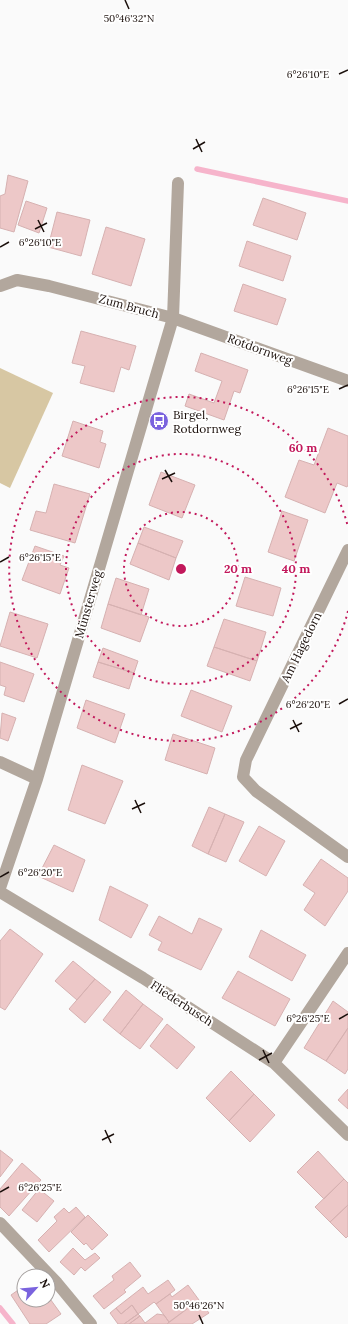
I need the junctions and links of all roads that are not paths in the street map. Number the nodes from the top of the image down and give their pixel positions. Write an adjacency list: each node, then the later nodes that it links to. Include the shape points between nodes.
1 (178, 183): 3 (street, Zum Bruch)
2 (0, 286): 3 (street, Zum Bruch, via 17,280 43,284)
3 (173, 318): 4 (street, Rotdornweg); 7 (street, Münsterweg)
4 (348, 381)
5 (348, 550): 8 (street, Am Hagedorn, via 246,760 243,778 256,791)
6 (0, 762): 7 (street)
7 (36, 779): 9 (street, Münsterweg)
8 (348, 857)
9 (0, 888)
10 (0, 892): 12 (street, Fliederbusch, via 143,978)
11 (348, 953): 12 (street)
12 (274, 1063): 13 (street, Fliederbusch)
13 (348, 1135)
14 (0, 1223): 15 (street, via 57,1283)
15 (91, 1324)

